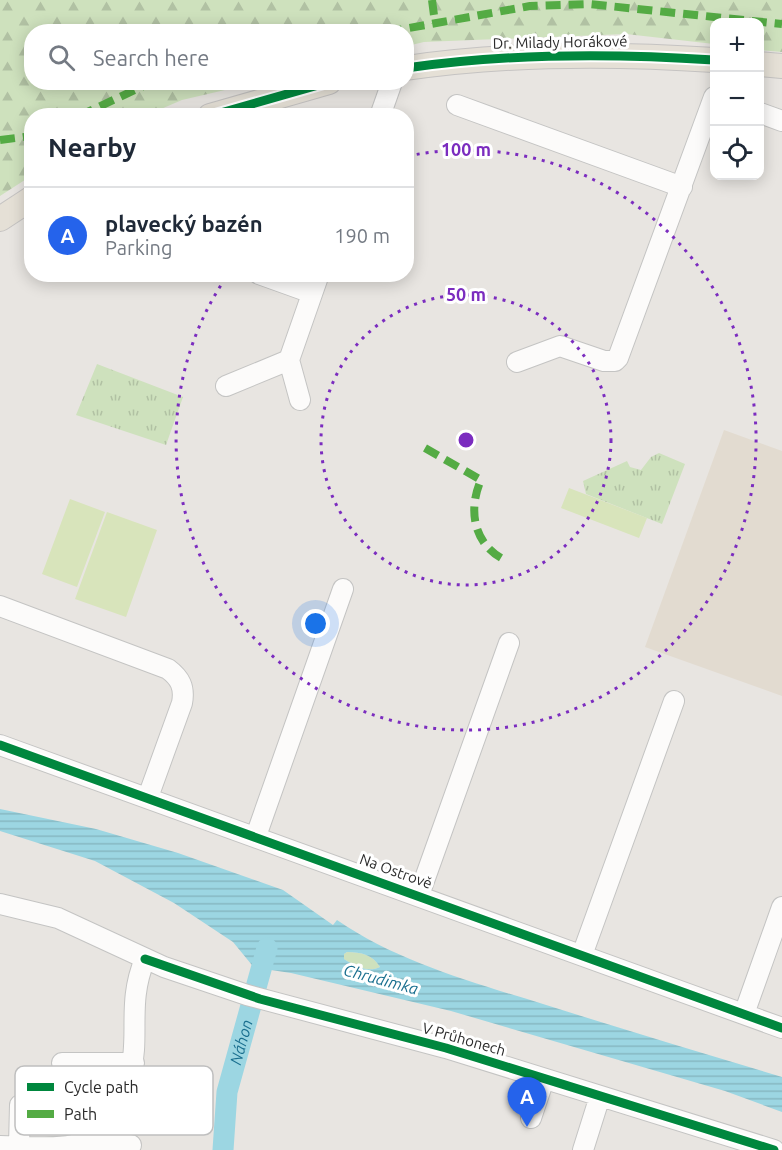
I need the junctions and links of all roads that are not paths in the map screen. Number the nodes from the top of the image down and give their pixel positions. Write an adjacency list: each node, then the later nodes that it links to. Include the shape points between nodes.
1 (710, 60): 4 (main road, Dr. Milady Horákové, via 550,55)
2 (764, 64): 3 (main road)
3 (782, 66)
4 (414, 67)
5 (301, 90): 8 (main road)
6 (389, 90): 9 (street)
7 (457, 105): 13 (street)
8 (238, 108)
9 (383, 108)
10 (710, 108): 13 (street)
11 (764, 115): 12 (street)
12 (782, 121)
13 (682, 187): 20 (street, via 618,358 604,361 560,346)
14 (24, 203): 15 (main road)
15 (0, 219)
16 (282, 282): 18 (street)
17 (316, 282): 18 (street)
18 (312, 293): 19 (street)
19 (289, 360): 21 (street); 22 (street)
20 (517, 362)
21 (226, 386)
22 (300, 400)
23 (343, 589): 29 (street)
24 (0, 606): 28 (street, via 168,669 179,678 182,703)
25 (508, 643): 30 (street)
26 (674, 701): 33 (street)
27 (0, 745): 28 (street, Na Ostrově)
28 (148, 797): 29 (street, Na Ostrově)
29 (256, 836): 30 (street, Na Ostrově)
30 (419, 895): 33 (street, Na Ostrově)
31 (0, 904): 34 (street, V Průhonech, via 58,918)
32 (782, 907): 35 (street)
33 (582, 955): 35 (street, Na Ostrově)
34 (145, 959): 37 (street, via 138,986); 40 (street, V Průhonech, via 254,997 446,1048)
35 (744, 1014): 36 (street, Na Ostrově)
36 (782, 1028)
37 (134, 1063): 38 (street); 39 (street)
38 (62, 1064)
39 (133, 1066)
40 (544, 1079): 41 (street, V Průhonech); 42 (street)
41 (600, 1096): 48 (street); 49 (street, V Průhonech)
42 (531, 1118)
43 (15, 1126): 47 (street)
44 (89, 1135): 45 (street)
45 (86, 1138): 46 (street, via 98,1144); 47 (street, via 68,1146)
46 (131, 1145)
47 (10, 1146)
48 (583, 1150)
49 (774, 1150)

